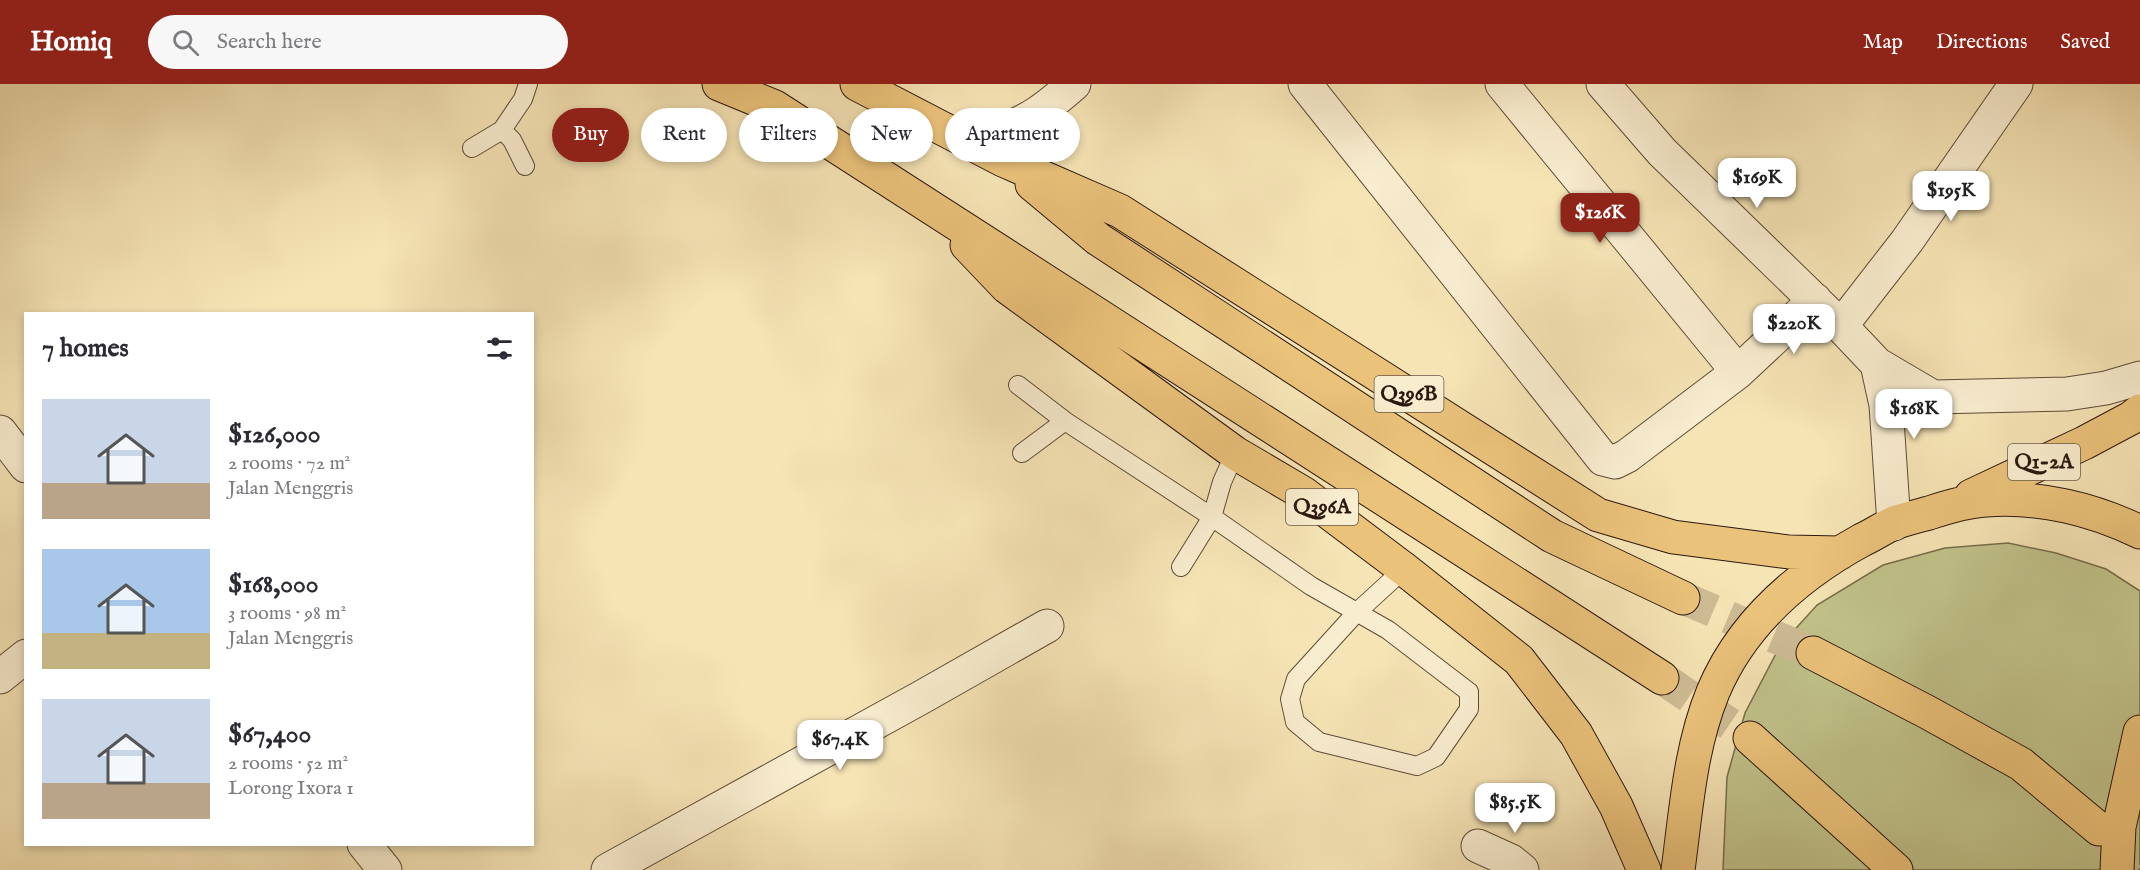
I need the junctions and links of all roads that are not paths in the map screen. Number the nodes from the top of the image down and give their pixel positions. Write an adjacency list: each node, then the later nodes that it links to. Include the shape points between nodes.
1 (528, 84): 11 (lane, via 523,99)
2 (719, 84): 16 (main road, Q396A, via 775,107)
3 (857, 84): 10 (main road, Q396B)
4 (1305, 84): 20 (street, via 1603,459 1615,462 1627,456)
5 (1502, 84): 20 (street)
6 (1603, 84): 17 (street, via 1662,152)
7 (2016, 84): 18 (street)
8 (1054, 91): 9 (street)
9 (1037, 108)
10 (945, 129)
11 (502, 130): 12 (lane); 15 (lane, via 512,140)
12 (472, 148)
13 (1005, 162): 36 (main road, via 1098,239 1552,536)
14 (1008, 162): 33 (main road, Q396B, via 1120,211 1599,515 1673,537 1789,552)
15 (525, 166)
16 (931, 206): 27 (main road, Q396A, via 1007,286); 42 (main road)
17 (1815, 300): 18 (street); 20 (street)
18 (1841, 326): 19 (street)
19 (1877, 364): 21 (street, via 1934,397 2067,394); 31 (street, via 1886,405)
20 (1738, 372)
21 (2140, 378)
22 (1018, 385): 24 (lane)
23 (2140, 411): 29 (main road, Q1-2A, via 2084,443)
24 (1065, 421): 26 (lane); 30 (lane)
25 (0, 432): 28 (street)
26 (1022, 453)
27 (1234, 453): 30 (lane); 35 (main road, Q396A, via 1303,493)
28 (24, 463)
29 (1945, 508): 31 (main road); 32 (main road, via 1985,500 2026,500 2075,508)
30 (1212, 517): 34 (lane); 37 (lane)
31 (1894, 524): 33 (main road)
32 (2140, 532)
33 (1840, 552): 52 (main road, via 1775,601 1752,627 1713,692 1694,762)
34 (1181, 567)
35 (1404, 569): 37 (lane); 51 (main road, Q396A, via 1519,660 1576,734 1616,806)
36 (1683, 598)
37 (1356, 613): 37 (lane, via 1388,630 1468,692 1468,709 1436,757 1417,766 1319,742 1294,722 1290,699 1296,679)
38 (1047, 626): 49 (street)
39 (1813, 653): 45 (main road, via 2021,764)
40 (24, 658): 41 (street)
41 (0, 677)
42 (1662, 678)
43 (2140, 732): 54 (main road, via 2119,827)
44 (1750, 738): 53 (main road)
45 (2099, 829)
46 (366, 846): 48 (street)
47 (1478, 846): 50 (street)
48 (385, 870)
49 (608, 870)
50 (1522, 870)
51 (1644, 870)
52 (1678, 870)
53 (1896, 870)
54 (2117, 870)

